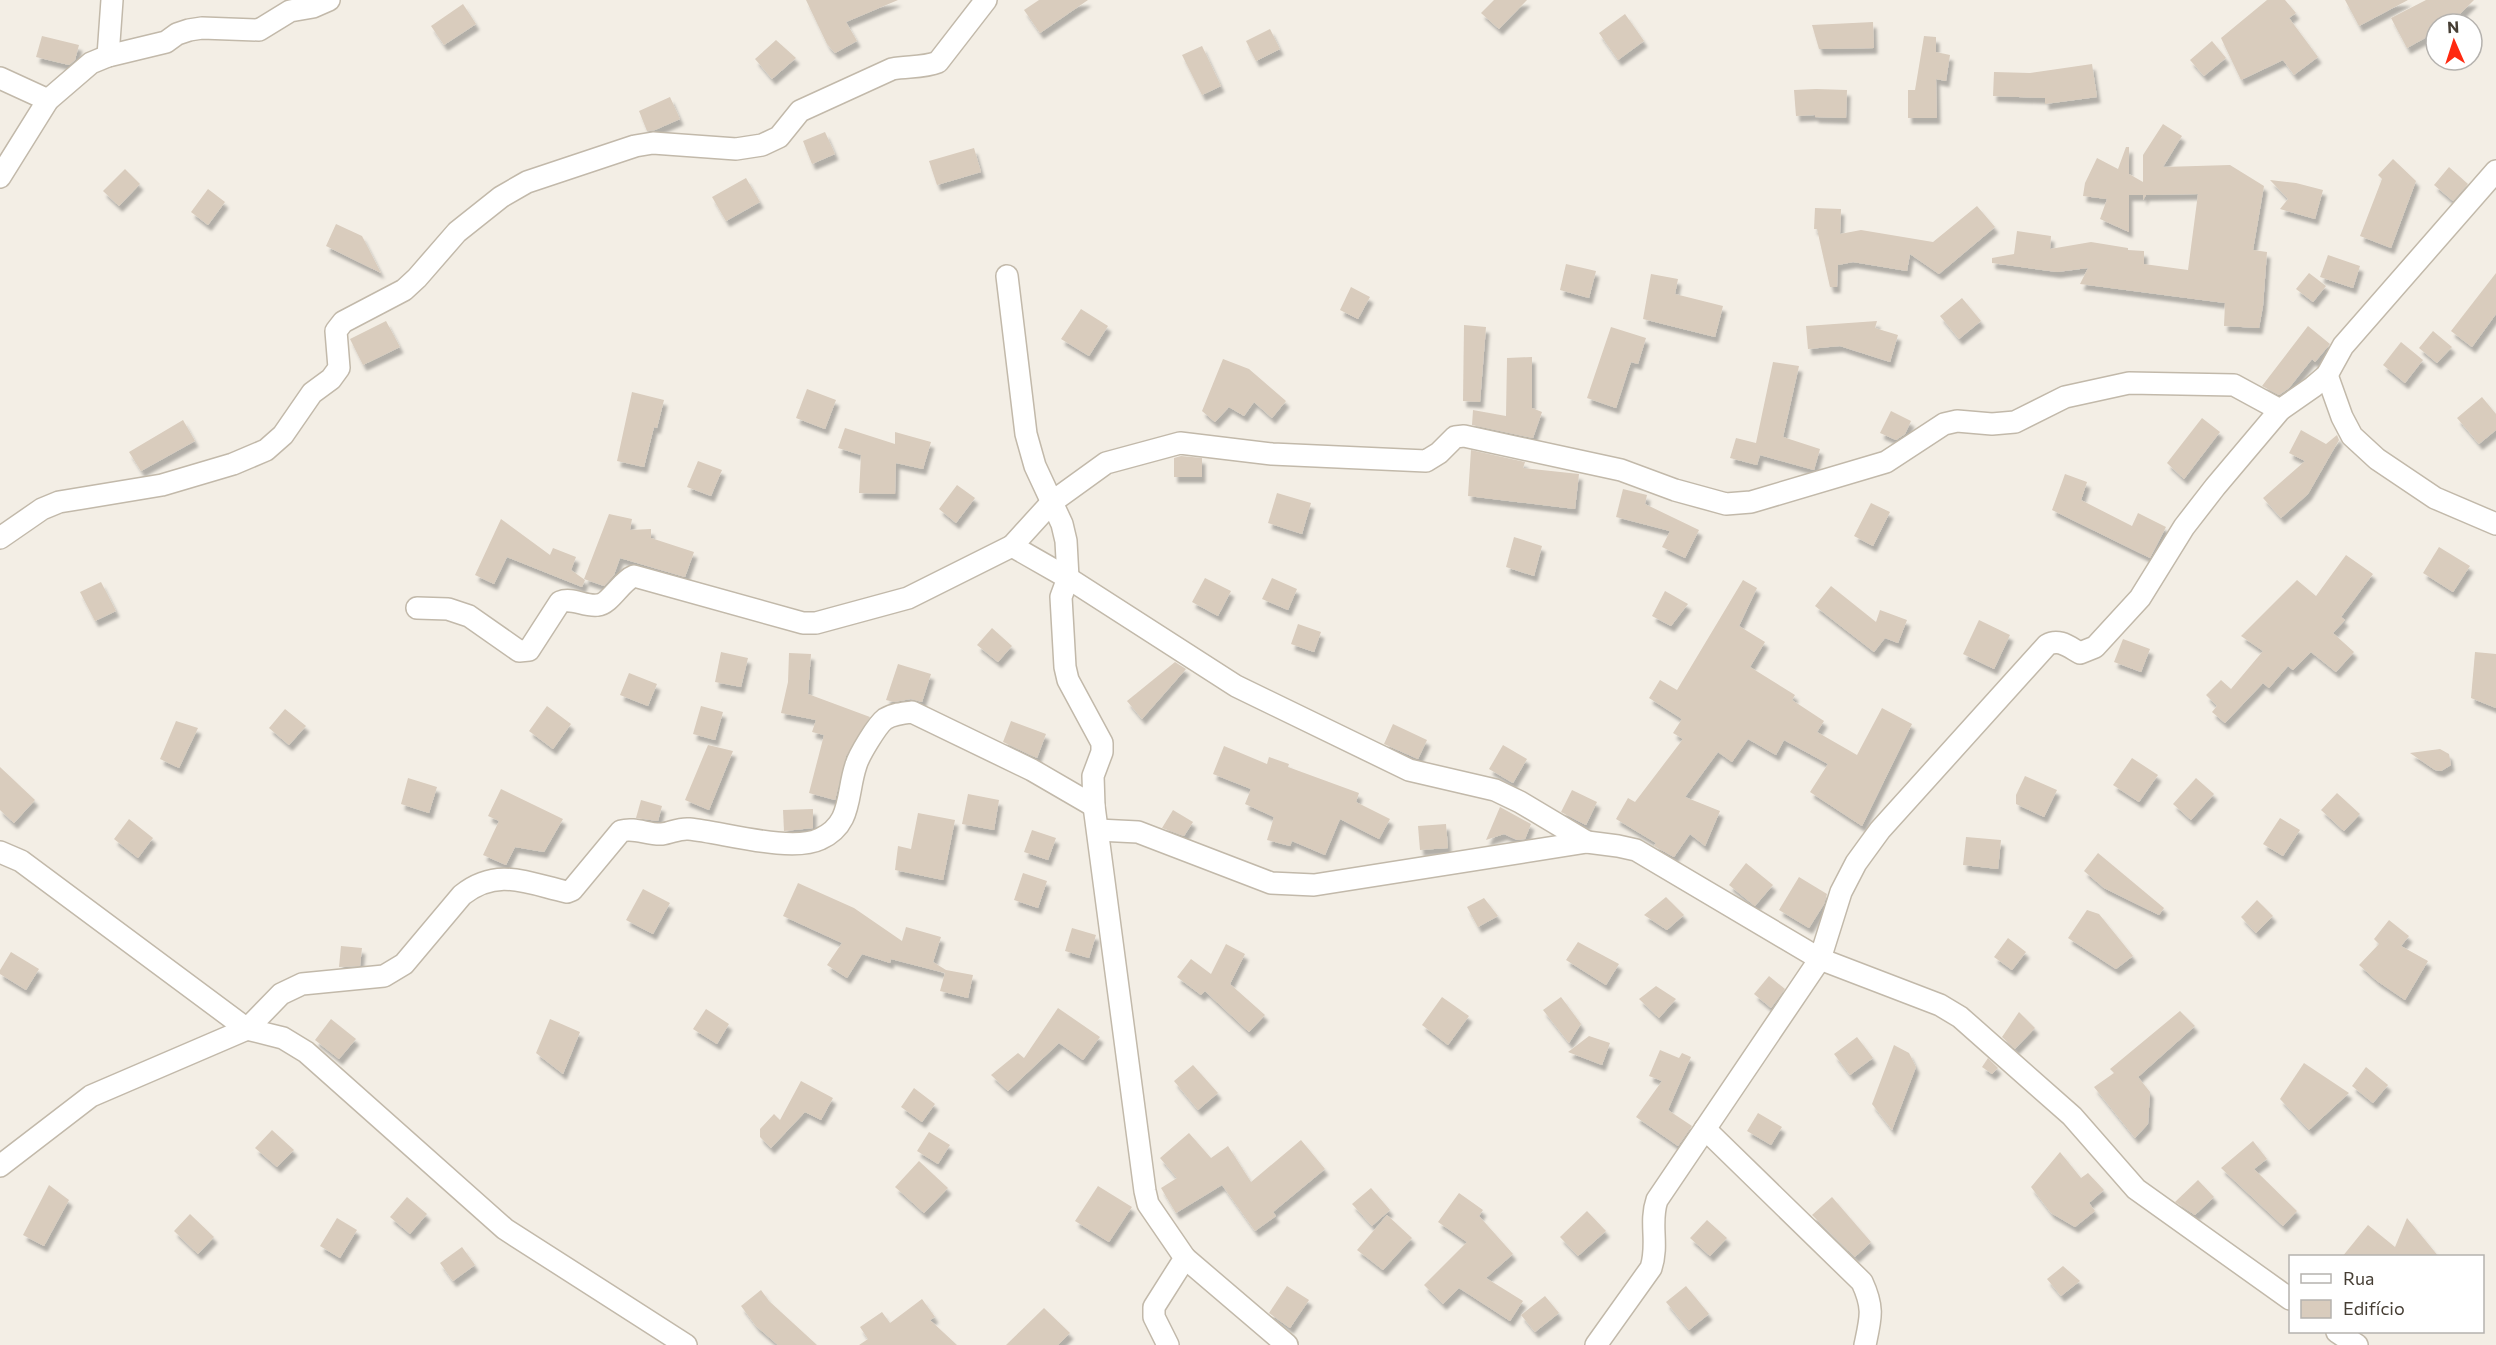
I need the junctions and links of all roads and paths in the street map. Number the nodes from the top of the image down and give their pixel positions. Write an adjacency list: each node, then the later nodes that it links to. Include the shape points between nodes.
1 (112, 0): 4 (street)
2 (329, 0): 4 (street, via 290,11 259,30 189,30 166,42)
3 (986, 0): 14 (street, via 938,62 892,69 800,111 779,137 762,145 736,149 653,143 527,182 457,232 404,290 343,322 336,331 339,368 312,393 284,435 266,450 162,485 59,502)
4 (108, 56): 6 (street, via 84,68)
5 (0, 78): 6 (street)
6 (48, 100): 8 (street)
7 (2496, 171): 10 (street, via 2343,346)
8 (0, 177)
9 (1007, 276): 12 (street, via 1026,434 1035,466)
10 (2327, 375): 11 (street); 13 (street, via 2352,436 2377,459 2434,498)
11 (2280, 410): 12 (street, via 2234,385 2128,383 2065,397 2015,422 1944,424 1886,462 1751,502 1726,504 1621,470 1464,436 1455,437 1426,461 1272,454 1180,443 1106,463); 22 (street, via 2184,527 2140,598 2095,647 2080,653 2060,642 2047,645 1880,830 1840,892)
12 (1052, 502): 15 (street); 16 (street, via 1062,524)
13 (2496, 524)
14 (0, 538)
15 (1012, 546): 16 (street); 17 (street, via 908,598 816,623 803,623 634,576 602,604 560,602 525,651 519,651 469,616 448,609)
16 (1068, 578): 18 (street, via 1061,597 1065,667 1102,743 1093,776); 20 (street, via 1236,686 1409,770 1495,790)
17 (417, 608)
18 (1094, 807): 19 (street); 23 (street, via 1032,770 912,712 897,714 884,720 856,765 848,809 837,829 819,840 780,843 685,829 662,834 621,831 572,890 500,878 487,880 462,895 395,971 384,976 291,987)
19 (1098, 830): 20 (street, via 1138,832 1271,883 1292,885 1314,885); 26 (street, via 1144,1191 1148,1204)
20 (1587, 842): 22 (street, via 1636,850)
21 (0, 852): 23 (street, via 21,861)
22 (1820, 959): 24 (street); 27 (street, via 1940,1005 1960,1017 2072,1116 2136,1189)
23 (247, 1029): 25 (street, via 91,1096); 29 (street, via 283,1038 306,1052 505,1229)
24 (1705, 1129): 32 (street, via 1657,1200 1653,1211 1656,1254 1651,1268); 33 (street, via 1862,1282 1870,1300)
25 (0, 1166)
26 (1185, 1258): 30 (street, via 1154,1307 1154,1317); 31 (street)
27 (2289, 1298)
28 (2339, 1333): 34 (street)
29 (686, 1345)
30 (1168, 1345)
31 (1287, 1345)
32 (1596, 1345)
33 (1865, 1345)
34 (2357, 1345)

